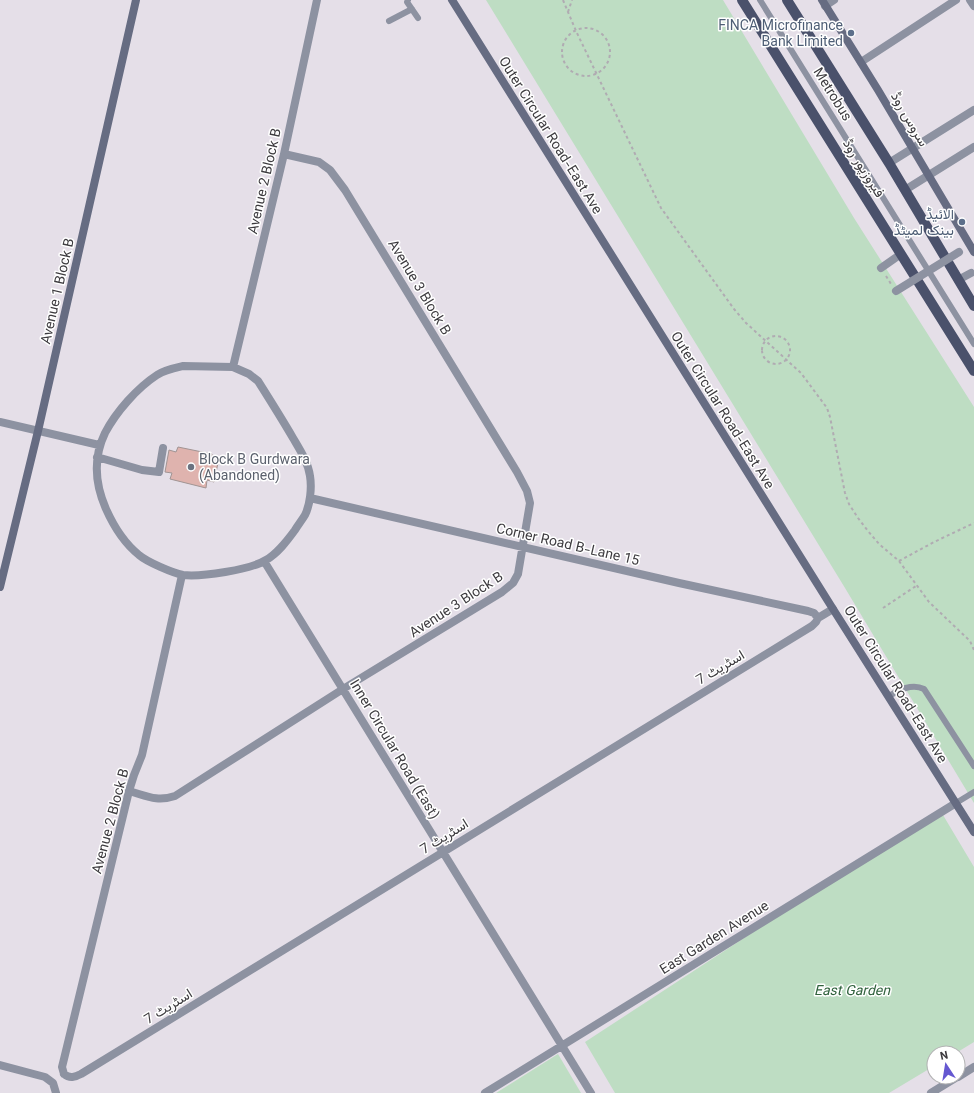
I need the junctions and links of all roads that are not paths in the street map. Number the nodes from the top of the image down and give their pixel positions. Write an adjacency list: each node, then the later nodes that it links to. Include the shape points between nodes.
1 (136, 0): 36 (street, Avenue 1 Block B)
2 (317, 0): 20 (street, Avenue 2 Block B)
3 (408, 0): 13 (lane)
4 (452, 0): 45 (street, Outer Circular Road-East Ave)
5 (742, 0): 26 (main road, فیروزپور روڈ)
6 (760, 0): 32 (lane, Metrobus)
7 (787, 0): 21 (main road, فیروزپور روڈ)
8 (834, 0): 11 (street)
9 (956, 0): 16 (street)
10 (970, 0): 12 (street)
11 (823, 3): 16 (street, سروس روڈ)
12 (974, 6)
13 (412, 9): 14 (lane); 15 (lane)
14 (418, 18)
15 (390, 21)
16 (861, 62): 19 (street, سروس روڈ)
17 (974, 110): 19 (street)
18 (974, 147): 22 (street)
19 (912, 149): 21 (street); 22 (street, سروس روڈ)
20 (284, 154): 33 (street, Avenue 2 Block B); 41 (street, Avenue 3 Block B, via 319,162 330,170 345,190 505,452 527,491 530,503)
21 (889, 163): 23 (main road, فیروزپور روڈ)
22 (928, 175): 23 (street); 25 (street, سروس روڈ)
23 (905, 190): 29 (main road, فیروزپور روڈ)
24 (959, 252): 30 (street, bridge)
25 (974, 252)
26 (901, 254): 27 (street); 34 (main road, فیروزپور روڈ)
27 (881, 268)
28 (971, 273): 29 (street)
29 (958, 280): 31 (main road, فیروزپور روڈ)
30 (896, 291)
31 (974, 306)
32 (974, 344)
33 (233, 367): 37 (street, via 183,366 157,374 121,409); 40 (street, via 258,381 280,416 306,461 310,477)
34 (974, 372)
35 (0, 422): 36 (street)
36 (38, 431): 37 (street); 44 (street, Avenue 1 Block B)
37 (100, 445): 39 (street)
38 (163, 448): 39 (street, via 159,472 142,470)
39 (97, 457): 43 (street, via 99,489 113,524 125,541 140,556)
40 (310, 498): 41 (street, Corner Road B-Lane 15); 42 (street, via 306,514 291,535 276,553)
41 (523, 547): 46 (street, Corner Road B-Lane 15, via 808,611); 47 (street, Avenue 3 Block B, via 516,578 502,592)
42 (264, 561): 43 (street, via 220,573); 47 (street, Inner Circular Road (East))
43 (182, 575): 50 (street, Avenue 2 Block B, via 142,755)
44 (0, 587)
45 (833, 609): 46 (street, اسٹریٹ 7); 48 (street, Outer Circular Road-East Ave)
46 (818, 618): 54 (street, اسٹریٹ 7, via 812,626)
47 (343, 689): 50 (street, Avenue 3 Block B, via 175,796 157,800); 54 (street, Inner Circular Road (East))
48 (889, 696): 49 (lane, via 901,689 918,686 924,688); 52 (street, Outer Circular Road-East Ave)
49 (974, 766)
50 (129, 791): 57 (street, Avenue 2 Block B, via 62,1067)
51 (974, 792): 52 (lane)
52 (956, 803): 53 (street, Outer Circular Road-East Ave); 55 (street, East Garden Avenue)
53 (974, 832)
54 (443, 852): 55 (street, Inner Circular Road (East)); 57 (street, اسٹریٹ 7, via 81,1074 75,1077)
55 (562, 1046): 61 (street, East Garden Avenue); 62 (street, Inner Circular Road (East))
56 (0, 1065): 58 (street, via 45,1077)
57 (64, 1074): 58 (street)
58 (52, 1083): 60 (street)
59 (944, 1085): 63 (street)
60 (56, 1093)
61 (485, 1093)
62 (591, 1093)
63 (931, 1093)

